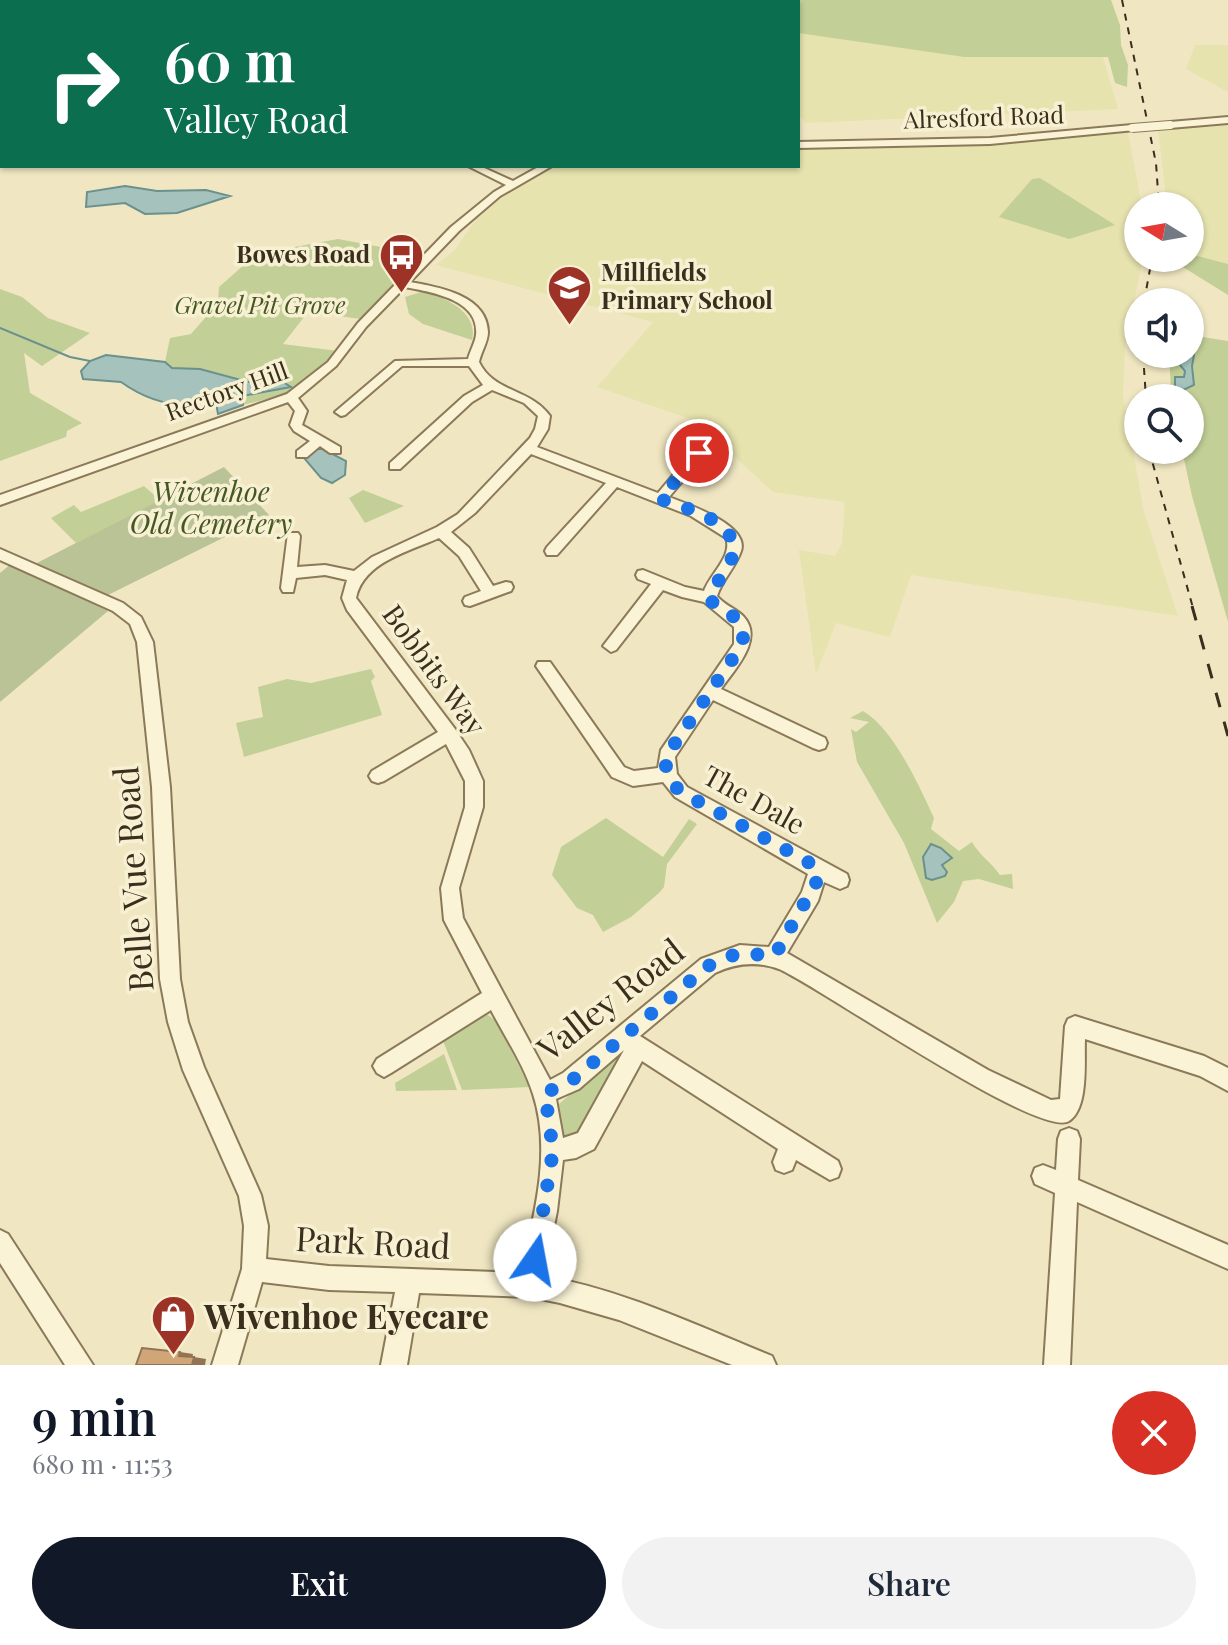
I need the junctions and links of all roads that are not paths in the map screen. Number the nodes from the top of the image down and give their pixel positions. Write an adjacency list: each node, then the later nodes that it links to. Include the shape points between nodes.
1 (1228, 120): 2 (street, Alresford Road, bridge, via 990,141)
2 (800, 145)
3 (477, 168): 5 (street)
4 (543, 168): 5 (street)
5 (512, 184): 6 (street, Rectory Hill, via 455,229)
6 (404, 284): 7 (street, via 446,294 468,306 482,331); 9 (street, Rectory Hill, via 332,364)
7 (473, 362): 8 (street); 10 (street, via 399,363)
8 (490, 386): 12 (street, via 541,410 543,428); 16 (street)
9 (291, 397): 11 (street, via 301,411 296,425); 19 (street, Rectory Hill)
10 (349, 409)
11 (317, 442): 13 (street); 14 (street)
12 (528, 448): 17 (street); 20 (street, via 467,512)
13 (335, 450)
14 (302, 454)
15 (693, 456): 18 (street)
16 (394, 463)
17 (614, 482): 18 (street); 22 (street)
18 (660, 499): 29 (street, via 720,525 735,543 730,563)
19 (0, 500)
20 (441, 531): 25 (street, via 383,557); 28 (street, via 464,552)
21 (297, 540): 25 (street, via 289,581 325,570)
22 (557, 549)
23 (0, 554): 53 (street, Belle Vue Road, via 118,607 136,621 145,642 161,787 170,979 194,1070 250,1195 256,1226)
24 (643, 575): 26 (street)
25 (356, 577): 34 (street, Bobbits Way, via 350,603)
26 (660, 583): 29 (street); 31 (street, via 624,618)
27 (506, 587): 28 (street)
28 (490, 593): 30 (street)
29 (709, 597): 33 (street, via 739,620 744,634)
30 (470, 601)
31 (611, 646)
32 (544, 666): 36 (street, via 618,772 633,779)
33 (711, 692): 35 (street); 36 (street, via 667,755)
34 (449, 734): 37 (street); 41 (street, Bobbits Way, via 475,789 469,830 450,888 451,904)
35 (810, 742)
36 (667, 774): 38 (street, The Dale, via 681,792)
37 (382, 778)
38 (818, 870): 39 (street, The Dale); 40 (street, The Dale, via 811,895)
39 (840, 880)
40 (775, 955): 42 (street, Valley Road, via 749,953 708,966); 44 (street, via 980,1078 1062,1113 1071,1104 1075,1026 1174,1056)
41 (495, 996): 43 (street); 45 (street, Bobbits Way)
42 (631, 1043): 45 (street, Valley Road); 47 (street, via 586,1141); 48 (street, via 787,1154)
43 (384, 1066)
44 (1225, 1079)
45 (545, 1093): 47 (street, Valley Road)
46 (1069, 1139): 50 (street)
47 (553, 1151): 55 (street, Valley Road)
48 (830, 1169)
49 (1043, 1176): 50 (street)
50 (1067, 1189): 52 (street); 60 (street)
51 (0, 1242): 56 (street)
52 (1228, 1257)
53 (254, 1269): 54 (street, Park Road); 57 (street, Belle Vue Road)
54 (409, 1281): 55 (street, Park Road); 58 (street)
55 (530, 1285): 59 (street, Park Road, via 629,1310)
56 (80, 1365)
57 (225, 1365)
58 (394, 1365)
59 (763, 1365)
60 (1057, 1365)

